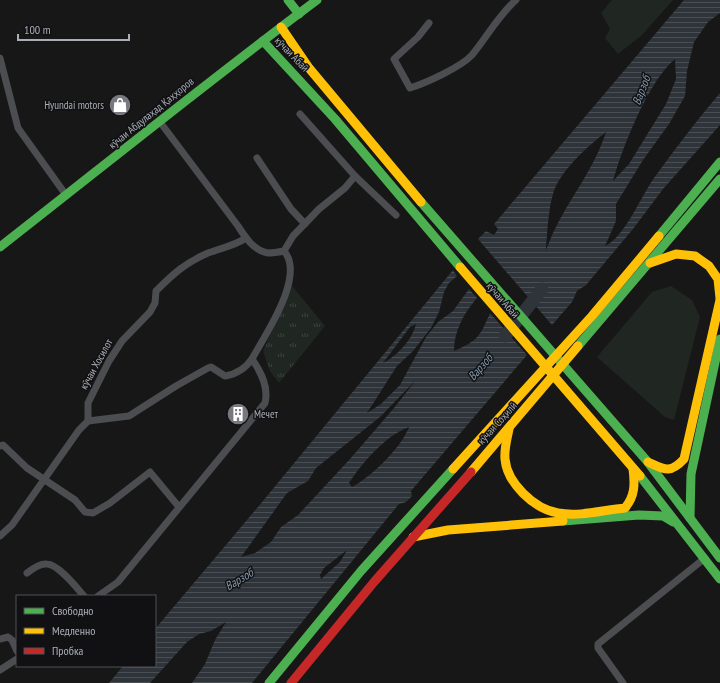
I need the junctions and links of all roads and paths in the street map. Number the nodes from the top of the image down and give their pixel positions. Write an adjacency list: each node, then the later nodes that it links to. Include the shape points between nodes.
1 (288, 0): 4 (main road)
2 (317, 0): 4 (main road, кӯчаи Абдулаҳад Қаҳҳоров)
3 (516, 0): 5 (street, via 504,10 471,56 434,78 410,88 394,59)
4 (299, 14): 6 (main road, кӯчаи Абдулаҳад Қаҳҳоров)
5 (429, 23)
6 (281, 27): 7 (main road, кӯчаи Абдулаҳад Қаҳҳоров); 28 (main road, кӯчаи Абаӣ, via 309,68 437,222)
7 (263, 41): 10 (main road, кӯчаи Абдулаҳад Қаҳҳоров); 29 (main road, кӯчаи Абаӣ, via 298,77)
8 (0, 58): 15 (street, via 18,128)
9 (300, 114): 13 (street)
10 (160, 122): 15 (main road, кӯчаи Абдулаҳад Қаҳҳоров); 18 (street)
11 (257, 158): 17 (street, via 291,209)
12 (720, 162): 46 (main road, via 592,316 361,572)
13 (355, 176): 16 (street); 17 (street)
14 (720, 179): 21 (main road, кӯчаи Соҳилӣ)
15 (66, 195): 19 (main road, кӯчаи Абдулаҳад Қаҳҳоров)
16 (396, 215)
17 (305, 224): 20 (street)
18 (246, 238): 20 (street, via 257,248 268,253); 25 (street, кӯчаи Хосилот, via 208,253 178,270 156,292 155,303 150,312 122,341 108,361 88,403)
19 (0, 247)
20 (284, 252): 24 (street, via 290,260 288,287 272,323)
21 (649, 263): 22 (main road, via 676,254 695,256 710,266 718,279); 26 (main road, кӯчаи Соҳилӣ)
22 (720, 299): 28 (main road, via 684,458 676,468 667,470)
23 (720, 339): 32 (main road, via 691,474)
24 (252, 358): 25 (street, via 248,366 233,375 225,376 212,367 208,368 129,416); 31 (street, via 261,373 267,396 265,403)
25 (88, 421): 30 (street, via 79,430)
26 (509, 429): 29 (main road, via 504,461 507,471 520,491 532,502 556,512 625,508 633,495); 35 (main road, кӯчаи Соҳилӣ)
27 (0, 446): 30 (street, via 3,445 27,468)
28 (647, 461): 32 (main road, кӯчаи Абаӣ)
29 (633, 469): 33 (main road, кӯчаи Абаӣ)
30 (46, 480): 31 (street, via 75,500 85,512 93,513 150,472); 34 (street, via 12,525)
31 (179, 507): 41 (street, via 118,582)
32 (690, 518): 37 (main road, кӯчаи Абаӣ)
33 (678, 524): 35 (main road, via 663,516 639,515 448,530); 36 (main road, кӯчаи Абаӣ)
34 (0, 536)
35 (413, 537): 47 (main road, кӯчаи Соҳилӣ)
36 (705, 558): 39 (main road, кӯчаи Абаӣ); 48 (street, via 598,644 598,648)
37 (720, 558)
38 (27, 573): 40 (street, via 47,564 54,566)
39 (720, 579)
40 (83, 595)
41 (99, 595)
42 (0, 639): 43 (street, via 8,637)
43 (16, 649)
44 (16, 660): 45 (street)
45 (0, 670)
46 (269, 683)
47 (291, 683)
48 (622, 683)

